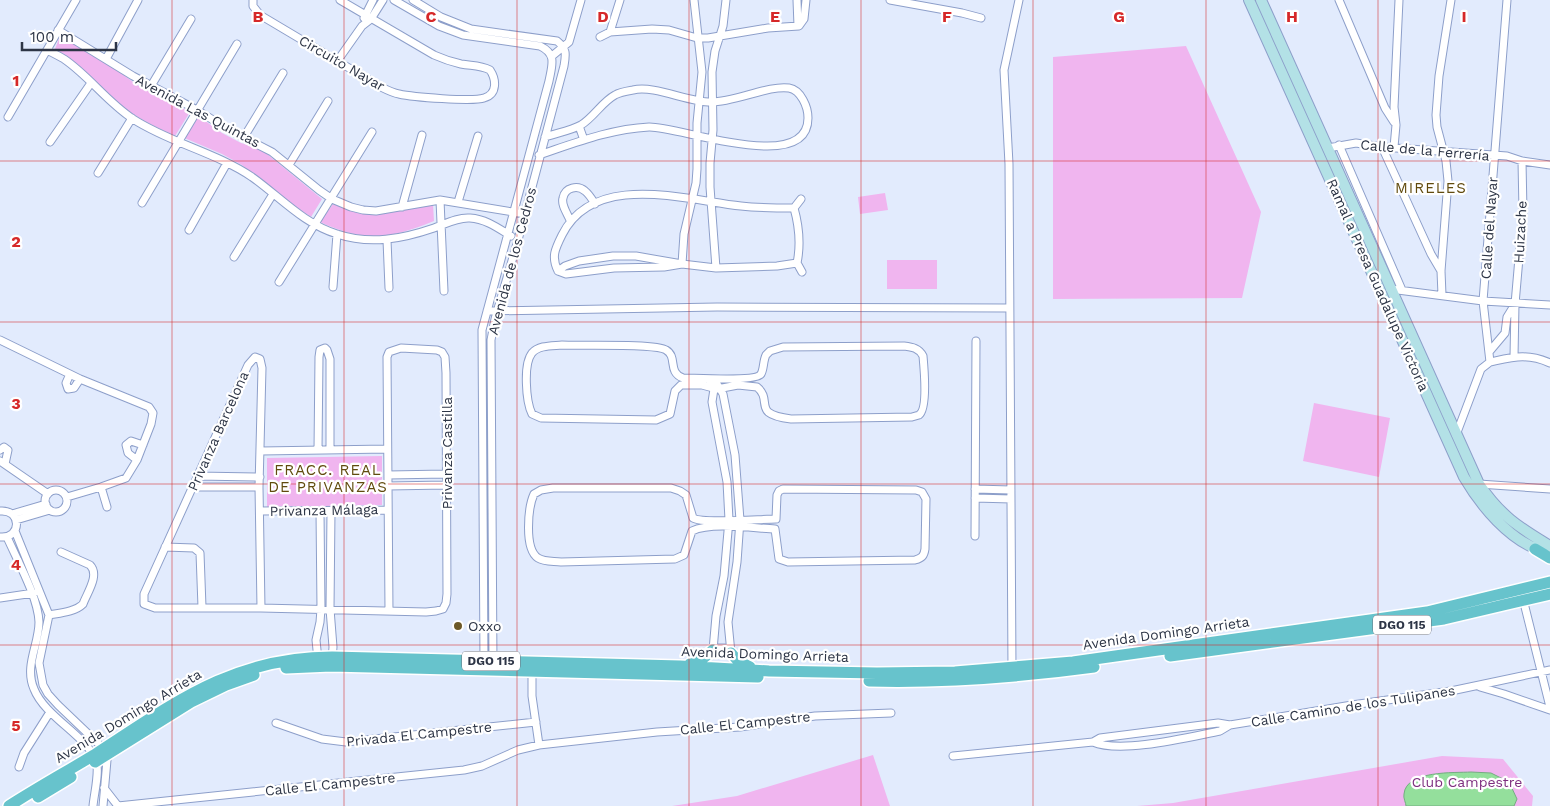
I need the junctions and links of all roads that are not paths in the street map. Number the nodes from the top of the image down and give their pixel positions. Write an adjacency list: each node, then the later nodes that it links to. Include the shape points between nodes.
1 (76, 0): 29 (street)
2 (138, 0): 38 (street)
3 (253, 0): 39 (street, Circuito Nayar, via 253,6 260,15)
4 (340, 0): 23 (street, Circuito Nayar)
5 (373, 0): 23 (street)
6 (383, 0): 26 (street)
7 (394, 0): 37 (street, via 451,31 483,39 540,46)
8 (413, 0): 35 (street, via 441,17 471,29 547,39)
9 (581, 0): 35 (street, via 571,37)
10 (620, 0): 30 (street)
11 (694, 0): 33 (street)
12 (726, 0): 32 (street)
13 (797, 0): 28 (street)
14 (806, 0): 28 (street, via 804,19)
15 (890, 0): 24 (street)
16 (1019, 0): 114 (street, via 1004,70)
17 (1249, 0): 96 (main road, Ramal a Presa Guadalupe Victoria)
18 (1261, 0): 61 (main road, Ramal a Presa Guadalupe Victoria)
19 (1339, 0): 49 (street, via 1385,108)
20 (1399, 0): 49 (street)
21 (1451, 0): 64 (street, via 1436,115)
22 (1507, 0): 66 (street, Calle del Nayar)
23 (364, 15): 26 (street, Circuito Nayar); 27 (street)
24 (981, 18)
25 (191, 19): 42 (street)
26 (371, 19): 27 (street); 39 (street, Circuito Nayar, via 434,55 490,70 495,81 491,95 474,99 396,94)
27 (362, 26): 39 (street)
28 (798, 26): 32 (street)
29 (58, 30): 36 (street); 38 (street, Avenida Las Quintas)
30 (610, 32): 31 (street); 33 (street, via 669,30)
31 (600, 37)
32 (720, 37): 33 (street); 45 (street, via 712,72)
33 (697, 38): 44 (street, via 702,72)
34 (237, 44): 46 (street)
35 (564, 46): 37 (street); 56 (street, Avenida de los Cedros, via 564,66)
36 (47, 50): 41 (street, via 64,59); 47 (street)
37 (552, 56): 84 (street, Avenida de los Cedros, via 549,81)
38 (106, 59): 42 (street, Avenida Las Quintas)
39 (338, 60)
40 (282, 73): 55 (street)
41 (91, 83): 48 (street); 60 (street)
42 (151, 86): 46 (street, Avenida Las Quintas)
43 (328, 101): 69 (street)
44 (698, 102): 45 (street); 50 (street, via 635,89 615,95); 53 (street)
45 (713, 102): 58 (street); 58 (street, via 790,88 806,105 808,125 804,135 790,143 752,146)
46 (197, 110): 55 (street, Avenida Las Quintas); 59 (street)
47 (8, 117)
48 (132, 118): 59 (street); 71 (street)
49 (1396, 125): 63 (street)
50 (579, 126): 56 (street); 57 (street)
51 (372, 132): 73 (street)
52 (422, 135): 81 (street)
53 (698, 135): 57 (street, via 651,127 626,129); 58 (street); 74 (street, via 697,169)
54 (478, 136): 77 (street)
55 (244, 137): 69 (street, Avenida Las Quintas)
56 (545, 137): 65 (street, Avenida de los Cedros)
57 (584, 140): 65 (street)
58 (712, 140): 78 (street)
59 (178, 141): 68 (street); 79 (street)
60 (50, 142)
61 (1333, 147): 62 (street, Calle de la Ferrería, via 1356,143); 95 (street); 96 (main road, Ramal a Presa Guadalupe Victoria)
62 (1382, 147): 63 (street, Calle de la Ferrería); 102 (street)
63 (1394, 148): 64 (street, Calle de la Ferrería)
64 (1443, 150): 66 (street, Calle de la Ferrería); 102 (street, via 1448,180)
65 (539, 155): 85 (street, Avenida de los Cedros)
66 (1494, 156): 67 (street, Calle de la Ferrería); 111 (street, Calle del Nayar)
67 (1522, 161): 70 (street, Calle de la Ferrería); 112 (street, Huizache, via 1523,212)
68 (227, 163): 72 (street); 90 (street)
69 (289, 165): 73 (street, Avenida Las Quintas)
70 (1550, 165)
71 (98, 172)
72 (273, 194): 88 (street); 97 (street)
73 (332, 199): 81 (street, Avenida Las Quintas, via 363,210); 88 (street)
74 (691, 199): 78 (street); 80 (street, via 645,193 624,195); 99 (street)
75 (801, 199): 83 (street)
76 (440, 200): 77 (street, Avenida Las Quintas); 81 (street, Avenida Las Quintas); 89 (street)
77 (458, 202): 82 (street, Avenida Las Quintas)
78 (711, 202): 83 (street, via 771,209); 100 (street)
79 (142, 203)
80 (595, 204): 87 (street); 87 (street, via 579,188 566,191 564,208)
81 (402, 207)
82 (481, 207): 84 (street, Avenida Las Quintas); 86 (street)
83 (794, 208): 98 (street, via 799,240)
84 (513, 211): 85 (street, Avenida Las Quintas); 92 (street, Avenida de los Cedros)
85 (525, 214): 94 (street, Avenida de los Cedros)
86 (477, 219): 89 (street, via 468,217); 92 (street)
87 (570, 220): 101 (street, via 553,258)
88 (315, 224): 91 (street); 104 (street)
89 (442, 225): 93 (street); 109 (street)
90 (189, 230)
91 (337, 234): 93 (street); 105 (street)
92 (508, 234): 94 (street); 115 (street, Avenida de los Cedros)
93 (388, 240): 106 (street)
94 (518, 240): 116 (street, Avenida de los Cedros)
95 (1381, 241): 96 (street); 108 (street)
96 (1366, 247): 107 (main road, Ramal a Presa Guadalupe Victoria); 128 (main road, Ramal a Presa Guadalupe Victoria)
97 (234, 257)
98 (797, 263): 100 (street); 103 (street)
99 (682, 264): 100 (street); 101 (street, via 566,274); 101 (street, via 636,256 613,256 579,261)
100 (716, 268)
101 (558, 271)
102 (1441, 271): 110 (street)
103 (802, 272)
104 (279, 282)
105 (333, 287)
106 (389, 288)
107 (1390, 289): 108 (street); 128 (main road, Ramal a Presa Guadalupe Victoria)
108 (1402, 290): 110 (street)
109 (444, 291)
110 (1442, 295): 111 (street)
111 (1483, 301): 112 (street); 119 (street, Calle del Nayar)
112 (1515, 304): 113 (street); 119 (street, via 1507,317 1505,332); 120 (street)
113 (1550, 305)
114 (1009, 308): 116 (street, via 717,307); 149 (street)
115 (487, 311): 116 (street); 192 (street, Avenida de los Cedros, via 482,340)
116 (497, 312): 192 (street, Avenida de los Cedros, via 491,340)
117 (0, 340): 123 (street)
118 (976, 341): 147 (street)
119 (1489, 352): 121 (street, Calle del Nayar)
120 (1514, 357): 121 (street); 122 (street, via 1527,356)
121 (1490, 362): 128 (street, via 1481,369)
122 (1550, 363)
123 (70, 374): 126 (street); 126 (street, via 66,383 68,389 74,388)
124 (699, 378): 125 (street); 127 (street, via 710,380); 127 (street, via 678,376 670,354 662,348 546,346 532,353 529,360 528,399 532,414 540,418 656,420 670,414 675,391 681,385)
125 (730, 378): 127 (street); 127 (street, via 757,378 762,374 766,355 783,347 904,346 917,349 923,356 925,402 923,411 912,417 791,419 768,413 757,387)
126 (80, 379): 129 (street, via 152,409 153,418)
127 (717, 387): 162 (street, via 712,402 713,415 724,464); 163 (street, via 735,455)
128 (1451, 437): 141 (main road, Ramal a Presa Guadalupe Victoria); 167 (main road, Ramal a Presa Guadalupe Victoria, via 1464,477 1486,510 1509,531)
129 (143, 445): 135 (street); 135 (street, via 131,441 126,445 128,453)
130 (387, 448): 133 (street); 137 (street, Privanza Castilla, via 386,365 389,352 401,348 442,352 446,373); 138 (street, Privanza Castilla)
131 (0, 450): 136 (street, via 4,447 8,450)
132 (318, 450): 133 (street); 133 (street, via 319,357 320,350 325,348 330,359); 134 (street)
133 (330, 450)
134 (261, 451): 139 (street, Privanza Barcelona, via 262,368 260,359 255,357 248,364); 140 (street, Privanza Barcelona)
135 (137, 460): 144 (street, via 126,478)
136 (2, 463): 150 (street)
137 (446, 474): 138 (street); 142 (street, Privanza Castilla)
138 (388, 475): 143 (street, Privanza Castilla)
139 (197, 476): 140 (street); 145 (street, Privanza Barcelona)
140 (260, 477): 146 (street, Privanza Barcelona)
141 (1479, 484): 148 (street); 167 (main road, Ramal a Presa Guadalupe Victoria, via 1497,508)
142 (446, 485): 143 (street); 184 (street, Privanza Castilla, via 446,603 443,609 436,611)
143 (388, 486): 156 (street, Privanza Castilla)
144 (101, 487): 151 (street); 155 (street)
145 (193, 487): 146 (street); 169 (street, Privanza Barcelona)
146 (259, 487): 158 (street, Privanza Barcelona)
147 (975, 489): 149 (street); 152 (street)
148 (1550, 489)
149 (1011, 490): 153 (street)
150 (48, 494): 151 (street, via 58,490); 154 (street)
151 (67, 497): 154 (street, via 63,510 56,512)
152 (975, 498): 153 (street); 165 (street)
153 (1011, 499): 197 (street)
154 (48, 507): 161 (street)
155 (107, 507)
156 (388, 510): 160 (street, Privanza Málaga); 184 (street, Privanza Castilla)
157 (0, 511): 161 (street)
158 (260, 511): 159 (street, Privanza Málaga); 181 (street, Privanza Barcelona)
159 (320, 511): 160 (street, Privanza Málaga); 182 (street)
160 (331, 511): 183 (street)
161 (14, 517): 164 (street)
162 (729, 524): 162 (street, via 696,520 686,495 670,488 541,490 534,494 529,510 533,554 543,560 561,562 675,559 684,555 692,531); 163 (street); 188 (street)
163 (740, 524): 163 (street, via 775,529 778,556 783,561 914,560 924,554 926,499 922,492 916,490 783,490 777,495 776,519); 189 (street, via 728,622)
164 (15, 531): 166 (street); 175 (street)
165 (975, 536)
166 (3, 537): 176 (street)
167 (1537, 544): 168 (main road); 171 (main road); 172 (main road)
168 (1550, 546)
169 (165, 547): 179 (street, Privanza Barcelona, via 144,594); 180 (street, via 194,548 200,553)
170 (61, 552): 185 (street, via 90,565 94,574 80,607)
171 (1550, 554)
172 (1550, 558)
173 (1550, 576): 174 (main road)
174 (1546, 588): 177 (main road, Avenida Domingo Arrieta / DGO 115)
175 (40, 591): 176 (street); 185 (street)
176 (31, 593): 178 (street); 203 (street, via 39,621 30,674)
177 (1521, 594): 197 (main road, Avenida Domingo Arrieta / DGO 115, via 1444,619 1288,635); 198 (street, Calle Camino de los Tulipanes)
178 (0, 598)
179 (144, 604): 180 (street, Privanza Castilla, via 155,608)
180 (202, 607): 181 (street, Privanza Castilla)
181 (262, 608): 182 (street, Privanza Castilla)
182 (320, 609): 183 (street, Privanza Castilla); 186 (street)
183 (330, 609): 184 (street, Privanza Castilla); 187 (street)
184 (388, 611)
185 (48, 615): 202 (street, via 39,663)
186 (318, 630): 187 (street); 190 (street)
187 (332, 630): 191 (street)
188 (714, 649): 189 (street); 194 (main road, via 701,660); 199 (main road)
189 (730, 650): 196 (main road, via 744,665); 199 (main road)
190 (318, 661): 191 (main road, Avenida Domingo Arrieta / DGO 115); 212 (main road, Avenida Domingo Arrieta / DGO 115, via 270,663 219,679 182,698)
191 (332, 661): 192 (main road, Avenida Domingo Arrieta / DGO 115)
192 (488, 665): 193 (main road, Avenida Domingo Arrieta / DGO 115)
193 (532, 666): 194 (main road, Avenida Domingo Arrieta / DGO 115); 199 (main road, Avenida Domingo Arrieta / DGO 115); 207 (street)
194 (680, 666): 199 (main road, Avenida Domingo Arrieta / DGO 115)
195 (1550, 670): 198 (street, Calle Camino de los Tulipanes)
196 (769, 671): 199 (main road, Avenida Domingo Arrieta / DGO 115); 200 (main road, Avenida Domingo Arrieta / DGO 115)
197 (1012, 672): 200 (main road, Avenida Domingo Arrieta / DGO 115)
198 (1540, 672): 201 (street, Calle Camino de los Tulipanes); 204 (street, Calle Camino de los Tulipanes)
199 (724, 673): 200 (main road, Avenida Domingo Arrieta / DGO 115)
200 (876, 677)
201 (1477, 687): 204 (street, Calle Camino de los Tulipanes); 209 (street, Calle Camino de los Tulipanes)
202 (45, 688): 203 (street); 212 (street)
203 (37, 695): 205 (street)
204 (1550, 709)
205 (50, 712): 212 (street); 214 (street, via 24,753)
206 (892, 713): 211 (street, Calle El Campestre, via 815,716)
207 (536, 722): 208 (street, Privada El Campestre, via 346,742 322,739); 211 (street)
208 (276, 723)
209 (1230, 725): 210 (street, Calle Camino de los Tulipanes, via 1218,722 1100,738); 210 (street, Calle Camino de los Tulipanes, via 1220,731 1151,743 1101,745)
210 (1093, 742): 213 (street, Calle Camino de los Tulipanes)
211 (539, 745): 220 (street, Calle El Campestre, via 464,770)
212 (100, 755): 215 (street); 216 (main road, Avenida Domingo Arrieta / DGO 115); 217 (main road, Avenida Domingo Arrieta / DGO 115); 218 (street)
213 (953, 756)
214 (19, 768)
215 (104, 788): 219 (street); 220 (street, Calle El Campestre)
216 (9, 806)
217 (23, 806)
218 (93, 806)
219 (103, 806)
220 (118, 806)

